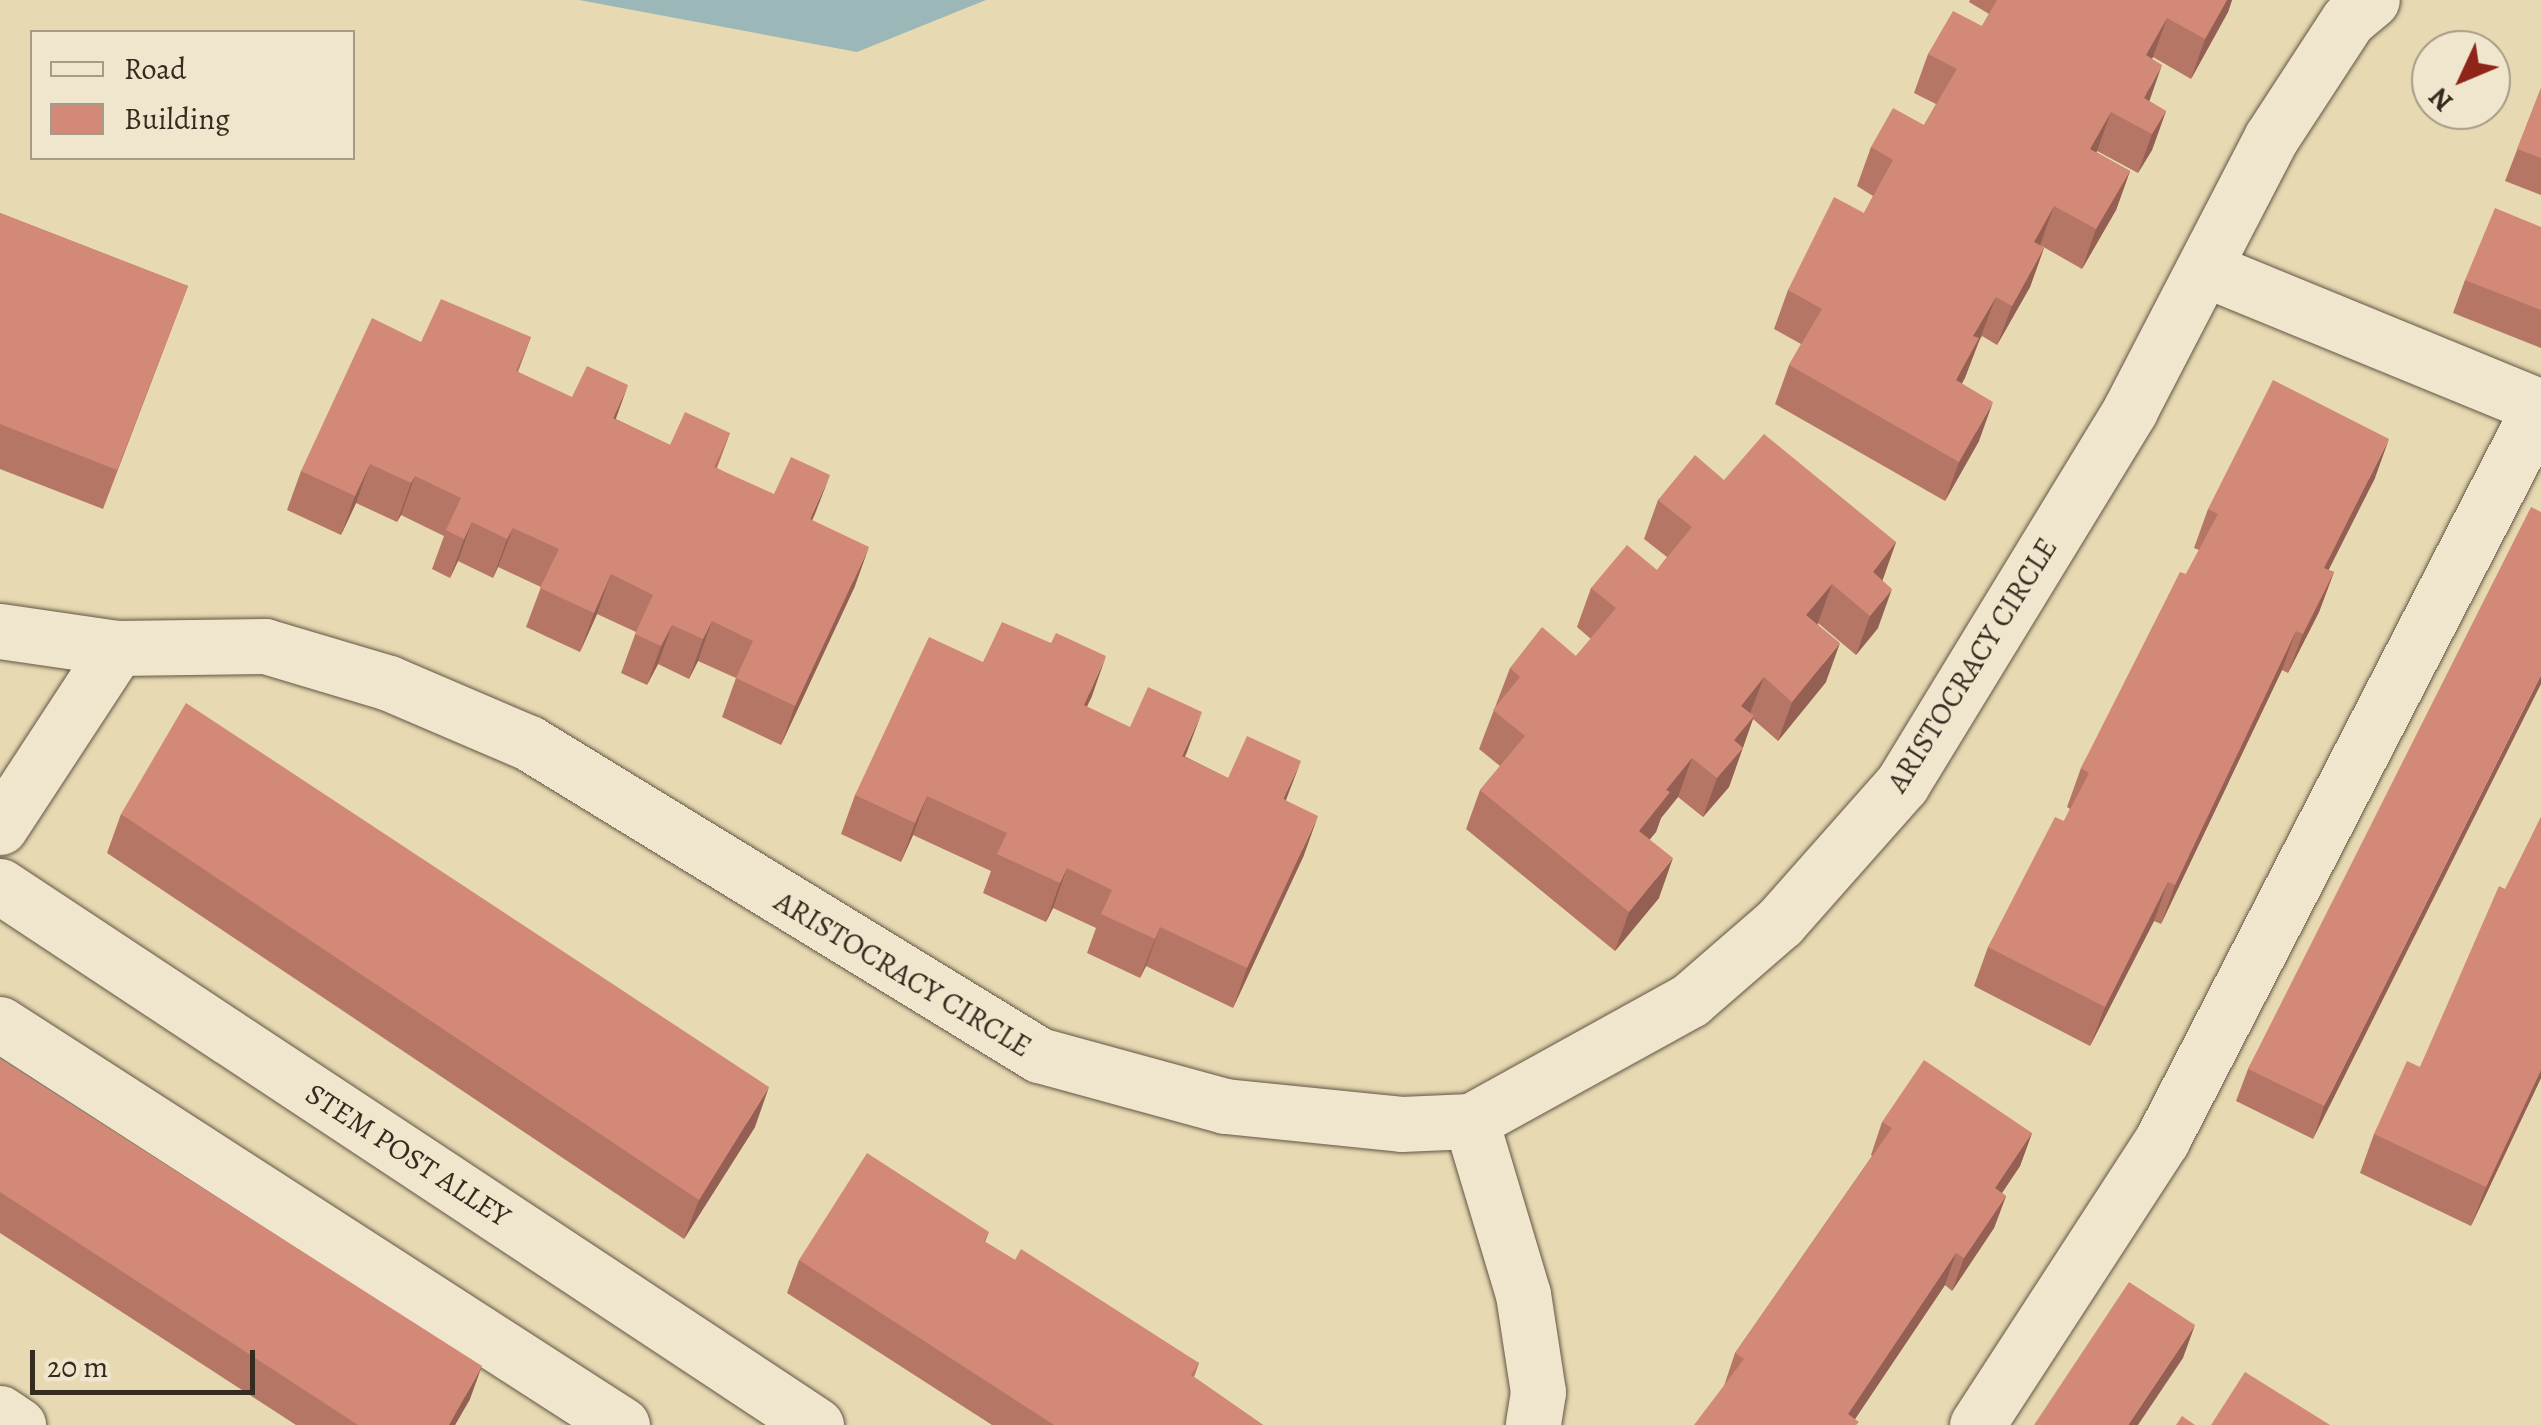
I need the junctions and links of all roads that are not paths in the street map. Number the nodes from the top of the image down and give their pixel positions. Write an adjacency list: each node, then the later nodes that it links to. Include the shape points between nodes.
1 (2372, 0): 2 (street, ARISTOCRACY CIRCLE, via 2348,20 2271,138)
2 (2207, 270): 3 (street); 9 (street, ARISTOCRACY CIRCLE, via 2130,410 1890,798 1780,922 1690,1000)
3 (2541, 407): 15 (street, via 2162,1140)
4 (0, 631): 5 (street, ARISTOCRACY CIRCLE)
5 (117, 648): 6 (street); 9 (street, ARISTOCRACY CIRCLE, via 264,646 389,682 529,743 1038,1055 1225,1106 1401,1124)
6 (0, 827)
7 (0, 886): 13 (street, STEM POST ALLEY)
8 (0, 1024): 12 (street)
9 (1471, 1121): 14 (street, via 1523,1294 1538,1392)
10 (0, 1413): 11 (street)
11 (18, 1425)
12 (622, 1425)
13 (816, 1425)
14 (1533, 1425)
15 (1977, 1425)

